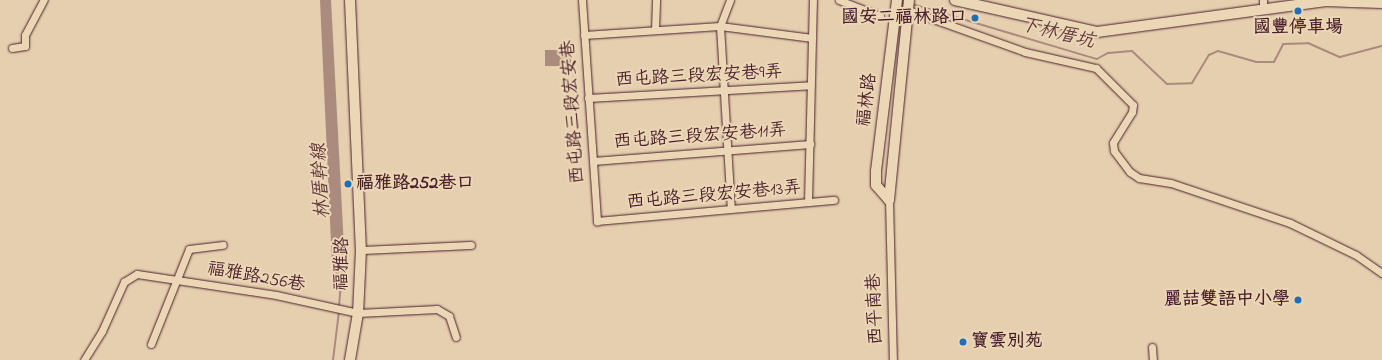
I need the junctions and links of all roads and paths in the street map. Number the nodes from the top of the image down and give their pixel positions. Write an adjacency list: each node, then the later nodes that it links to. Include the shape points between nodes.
1 (44, 0): 18 (street, via 26,34 25,46)
2 (350, 0): 32 (street, 福雅路)
3 (582, 0): 16 (street, 西屯路三段宏安巷)
4 (656, 0): 15 (street)
5 (730, 0): 14 (street)
6 (814, 0): 17 (street)
7 (839, 0): 13 (street)
8 (956, 0): 12 (street, via 1097,32)
9 (897, 3): 26 (street, 福林路, via 876,178 876,185)
10 (1382, 3): 12 (street, via 1326,1)
11 (909, 4): 26 (street, 福林路); 34 (street, via 1025,52 1096,68 1133,105 1132,112 1113,143 1114,151 1130,172 1140,178 1171,184 1290,223 1356,255)
12 (1263, 4)
13 (880, 16)
14 (720, 26): 15 (street); 17 (street); 20 (street)
15 (655, 30): 16 (street)
16 (584, 35): 21 (street, 西屯路三段宏安巷)
17 (812, 38): 19 (street)
18 (12, 48)
19 (811, 85): 20 (street, 西屯路三段宏安巷9弄); 22 (street)
20 (724, 90): 21 (street, 西屯路三段宏安巷9弄); 23 (street)
21 (588, 98): 24 (street, 西屯路三段宏安巷)
22 (810, 144): 23 (street, 西屯路三段宏安巷11弄); 27 (street)
23 (727, 150): 24 (street, 西屯路三段宏安巷11弄); 28 (street)
24 (593, 161): 29 (street, 西屯路三段宏安巷)
25 (834, 200): 27 (street, 西屯路三段宏安巷13弄)
26 (889, 200): 33 (street, 福林路)
27 (808, 202): 28 (street, 西屯路三段宏安巷13弄)
28 (731, 209): 29 (street, 西屯路三段宏安巷13弄)
29 (597, 221)
30 (471, 245): 32 (street)
31 (223, 246): 35 (street, via 189,249)
32 (361, 250): 36 (street, 福雅路)
33 (890, 258): 42 (street, 西平南巷)
34 (1382, 273)
35 (179, 281): 36 (street, 福雅路256巷); 38 (street); 40 (street, 福雅路256巷, via 129,276)
36 (358, 313): 37 (street, 福雅路256巷, via 437,309 449,316); 41 (street, 福雅路)
37 (456, 337)
38 (151, 344)
39 (1152, 347): 43 (street)
40 (84, 360)
41 (350, 360)
42 (893, 360)
43 (1154, 360)

